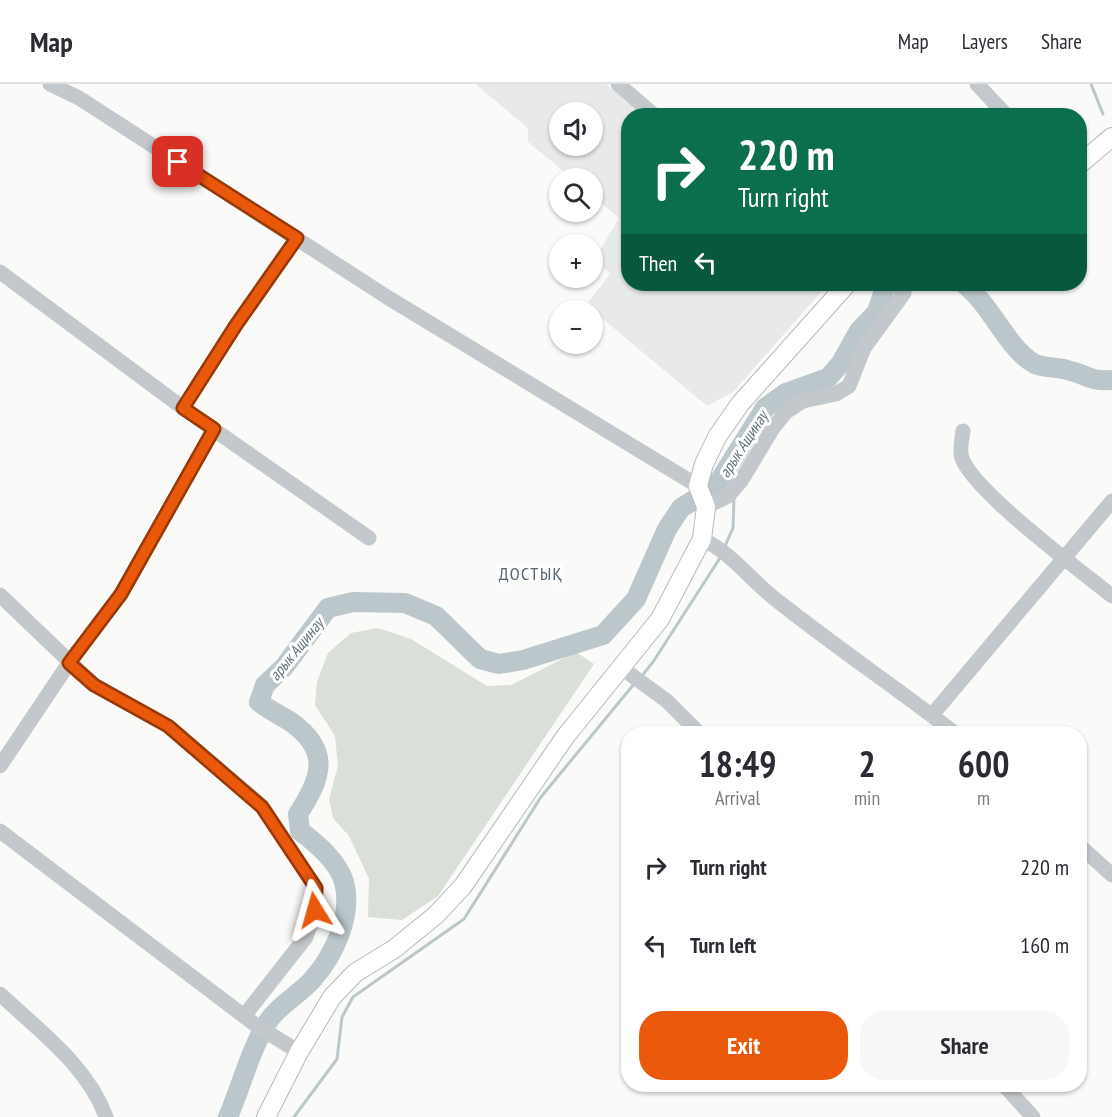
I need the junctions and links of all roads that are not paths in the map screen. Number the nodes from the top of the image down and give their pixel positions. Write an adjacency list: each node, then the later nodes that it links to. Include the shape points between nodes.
1 (50, 84): 8 (street, via 79,98)
2 (618, 84): 4 (street)
3 (977, 84): 5 (street)
4 (646, 108)
5 (1000, 108)
6 (1112, 137): 7 (main road)
7 (1087, 158)
8 (297, 238): 12 (street); 15 (street)
9 (0, 272): 12 (street)
10 (841, 291): 15 (main road, via 740,404 717,437)
11 (904, 293): 17 (street, via 864,348 849,386 836,394 803,401 786,412 741,481 728,496)
12 (183, 408): 13 (street)
13 (214, 429): 18 (street); 23 (street, via 121,594)
14 (963, 431): 20 (street, via 961,457 972,475)
15 (698, 486): 17 (main road)
16 (1112, 501): 20 (street)
17 (706, 507): 19 (main road)
18 (369, 538)
19 (702, 538): 24 (main road, via 660,619); 25 (street, via 719,547 765,592 817,633)
20 (1065, 558): 22 (street); 25 (street)
21 (0, 595): 23 (street)
22 (1112, 596)
23 (69, 663): 28 (street); 33 (street, via 94,685 168,726 262,807 316,888 315,910 306,937)
24 (619, 666): 26 (street, via 667,701); 34 (main road, via 463,886 436,915 394,949 355,973 332,997)
25 (932, 715): 27 (street)
26 (692, 726)
27 (946, 726)
28 (0, 766)
29 (0, 831): 33 (street)
30 (1087, 852): 31 (street)
31 (1112, 875)
32 (0, 994): 36 (street, via 82,1073)
33 (244, 1016): 34 (street)
34 (299, 1052): 37 (main road)
35 (1011, 1092): 38 (street)
36 (106, 1117)
37 (266, 1117)
38 (1034, 1117)

